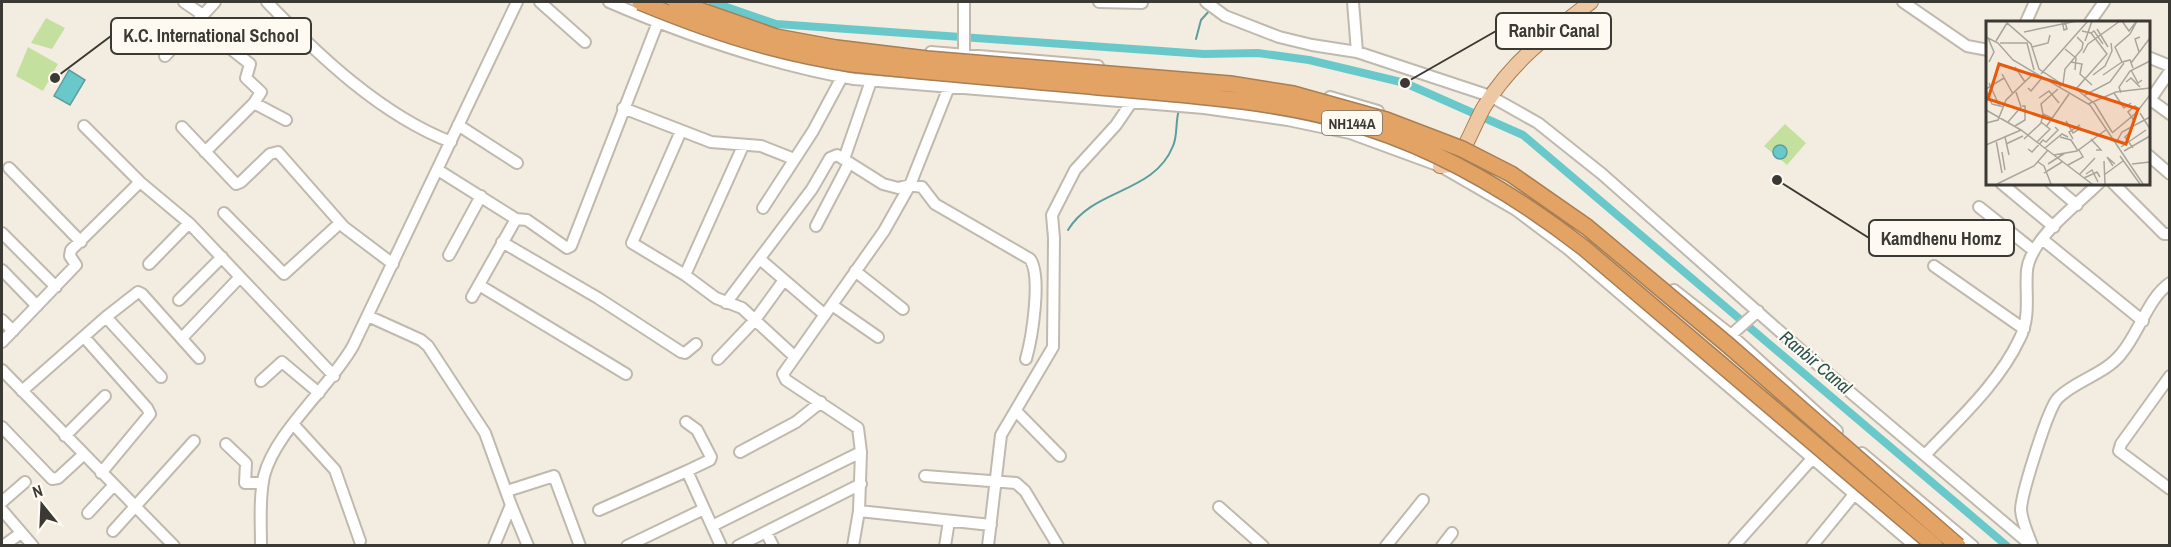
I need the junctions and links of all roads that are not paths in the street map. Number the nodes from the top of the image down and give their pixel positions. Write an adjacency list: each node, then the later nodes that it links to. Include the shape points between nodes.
1 (184, 2): 19 (street)
2 (215, 2): 19 (street)
3 (267, 2): 47 (street, via 314,51 342,73 420,129)
4 (517, 2): 43 (street)
5 (540, 2): 24 (street)
6 (609, 2): 22 (street)
7 (640, 2): 194 (highway, NH144A, bridge, via 723,35 811,58 1271,105 1346,121 1420,148 1505,191 1539,213)
8 (676, 2): 195 (highway, NH144A, bridge, via 776,37 836,48 1230,84 1293,94 1376,116 1462,149 1510,174 1587,227)
9 (695, 2): 25 (street, via 775,30 843,45)
10 (964, 2): 25 (street)
11 (1099, 2): 18 (street)
12 (1206, 2): 27 (street, via 1215,10 1290,40)
13 (1353, 2): 27 (street)
14 (1591, 2): 35 (main road, via 1528,50)
15 (1903, 2): 26 (street, via 1967,46)
16 (2035, 2): 20 (street)
17 (2104, 2): 21 (street)
18 (1142, 3)
19 (203, 15): 28 (street)
20 (2026, 21)
21 (2091, 21)
22 (658, 22): 32 (street, via 775,63); 40 (street)
23 (212, 34): 38 (street, via 250,64 246,78 261,92)
24 (585, 42)
25 (961, 50): 48 (street, via 1272,84 1358,104)
26 (1986, 50)
27 (1358, 52): 35 (street)
28 (165, 56)
29 (2150, 58): 30 (street)
30 (2169, 66)
31 (2169, 71): 36 (street)
32 (842, 77): 33 (street); 52 (street)
33 (871, 81): 34 (street); 53 (street)
34 (949, 87): 39 (street); 64 (street)
35 (1488, 99): 48 (main road); 101 (street, via 1538,123 1577,152)
36 (2150, 99)
37 (2150, 100): 41 (street)
38 (254, 103): 42 (street); 50 (street)
39 (1131, 103): 55 (street, via 1288,120 1350,134); 129 (street, via 1075,170 1052,215 1054,342)
40 (623, 108): 46 (street); 70 (street, via 570,248 527,220)
41 (2167, 108)
42 (286, 120)
43 (458, 125): 47 (street); 54 (street)
44 (84, 126): 59 (street)
45 (182, 127): 50 (street)
46 (681, 131): 49 (street, via 711,142); 89 (street, via 632,243)
47 (451, 142): 57 (street)
48 (1465, 143): 55 (main road, via 1453,164); 109 (street, via 1517,171 1601,229)
49 (743, 146): 52 (street, via 768,148); 89 (street)
50 (205, 152): 72 (street, via 236,184 270,154 278,152)
51 (2150, 157): 58 (street)
52 (794, 159): 68 (street)
53 (846, 161): 64 (street, via 884,184 898,188); 73 (street); 83 (street, via 832,156)
54 (517, 163)
55 (1440, 166): 142 (street, via 1516,210 1568,249)
56 (9, 168): 78 (street)
57 (438, 170): 65 (street); 85 (street)
58 (2169, 174)
59 (140, 182): 71 (street); 78 (street)
60 (2002, 184): 74 (street)
61 (2052, 184): 66 (street)
62 (2098, 184): 66 (street)
63 (2114, 184): 76 (street, via 2164,234)
64 (910, 185): 88 (street); 118 (street, via 922,188 935,204 1032,262 1035,317)
65 (481, 196): 70 (street); 81 (street)
66 (2077, 205): 74 (street)
67 (1979, 207): 80 (street)
68 (763, 208)
69 (224, 213): 72 (street, via 284,274)
70 (516, 219): 79 (street)
71 (189, 223): 82 (street); 84 (street)
72 (340, 223): 85 (street)
73 (816, 226)
74 (2054, 227): 77 (street)
75 (2, 233): 94 (street)
76 (2169, 234)
77 (2042, 239): 80 (street); 106 (street)
78 (81, 242): 94 (street, via 70,252 76,266)
79 (502, 242): 93 (street); 114 (street, via 598,297 681,352)
80 (2033, 250): 107 (street, via 2027,270)
81 (449, 255)
82 (222, 257): 90 (street); 96 (street)
83 (761, 260): 91 (street); 97 (street)
84 (149, 264)
85 (393, 264): 103 (street)
86 (1934, 266): 107 (street)
87 (2, 270): 98 (street)
88 (855, 271): 99 (street); 100 (street)
89 (685, 275): 97 (street)
90 (240, 277): 112 (street); 121 (street)
91 (784, 280): 100 (street); 105 (street)
92 (2169, 283): 106 (street, via 2157,294)
93 (479, 285): 95 (street); 120 (street)
94 (56, 287): 98 (street)
95 (472, 297)
96 (179, 300)
97 (726, 303): 105 (street, via 739,307)
98 (37, 306): 108 (street)
99 (903, 309)
100 (828, 310): 111 (street); 115 (street)
101 (1755, 313): 109 (street); 140 (street)
102 (106, 316): 110 (street); 112 (street, via 140,292); 123 (street)
103 (368, 316): 121 (street); 152 (street, via 428,346 481,426)
104 (2, 320): 108 (street)
105 (755, 320): 115 (street); 117 (street)
106 (2144, 321): 172 (street, via 2114,362 2064,393 2052,406 2022,498 2022,517)
107 (2024, 330): 140 (street, via 2007,361 1977,400)
108 (13, 331): 113 (street)
109 (1734, 334): 133 (street)
110 (84, 337): 125 (street); 144 (street, via 150,414)
111 (878, 337)
112 (182, 338): 116 (street)
113 (2, 342)
114 (696, 344)
115 (795, 357): 128 (street, via 784,378)
116 (199, 358)
117 (718, 359)
118 (1026, 359)
119 (2, 370): 125 (street)
120 (626, 374)
121 (334, 376): 126 (street)
122 (2169, 376): 151 (street, via 2119,449)
123 (161, 377)
124 (261, 381): 126 (street, via 282,362)
125 (22, 391): 134 (street)
126 (319, 393): 131 (street)
127 (105, 396): 134 (street)
128 (821, 402): 137 (street, via 856,425); 138 (street, via 796,422)
129 (1016, 411): 141 (street); 147 (street, via 1001,435)
130 (686, 422): 143 (street, via 697,430 711,459)
131 (294, 425): 148 (street, via 269,463); 171 (street, via 335,470)
132 (2, 427): 139 (street, via 52,479)
133 (1838, 431): 142 (street); 196 (street)
134 (65, 436): 139 (street)
135 (194, 441): 157 (street)
136 (226, 444): 148 (street, via 244,460 245,483)
137 (861, 452): 149 (street); 166 (street)
138 (740, 453)
139 (84, 454): 144 (street)
140 (1924, 454): 172 (street)
141 (1060, 456)
142 (1814, 457): 191 (street); 193 (street)
143 (687, 471): 159 (street); 161 (street)
144 (101, 473): 150 (street)
145 (925, 476): 147 (street)
146 (25, 482): 155 (street)
147 (996, 482): 165 (street); 187 (street, via 1020,486)
148 (263, 483): 176 (street)
149 (861, 484): 162 (street); 168 (street)
150 (114, 485): 157 (street); 163 (street)
151 (2169, 489)
152 (507, 491): 156 (street); 179 (street, via 554,476)
153 (1852, 497): 192 (street)
154 (1423, 500): 189 (street)
155 (2, 502)
156 (511, 505): 177 (street); 178 (street)
157 (135, 506): 167 (street); 175 (street)
158 (1219, 507): 188 (street)
159 (704, 509): 166 (street); 180 (street)
160 (2, 510): 169 (street)
161 (599, 510)
162 (866, 512): 164 (street); 184 (street)
163 (88, 513)
164 (949, 521): 165 (street); 185 (street)
165 (992, 525): 186 (street)
166 (712, 526): 181 (street)
167 (113, 531)
168 (766, 532): 182 (street); 183 (street)
169 (21, 533): 173 (street); 174 (street)
170 (1452, 534): 190 (street)
171 (360, 541)
172 (2032, 545)
173 (3, 546)
174 (33, 546)
175 (174, 546)
176 (261, 546)
177 (494, 546)
178 (528, 546)
179 (580, 546)
180 (627, 546)
181 (721, 546)
182 (738, 546)
183 (773, 546)
184 (853, 546)
185 (945, 546)
186 (988, 546)
187 (1058, 546)
188 (1263, 546)
189 (1386, 546)
190 (1442, 546)
191 (1734, 546)
192 (1812, 546)
193 (1915, 546)
194 (1935, 546)
195 (1958, 546)
196 (1973, 546)

